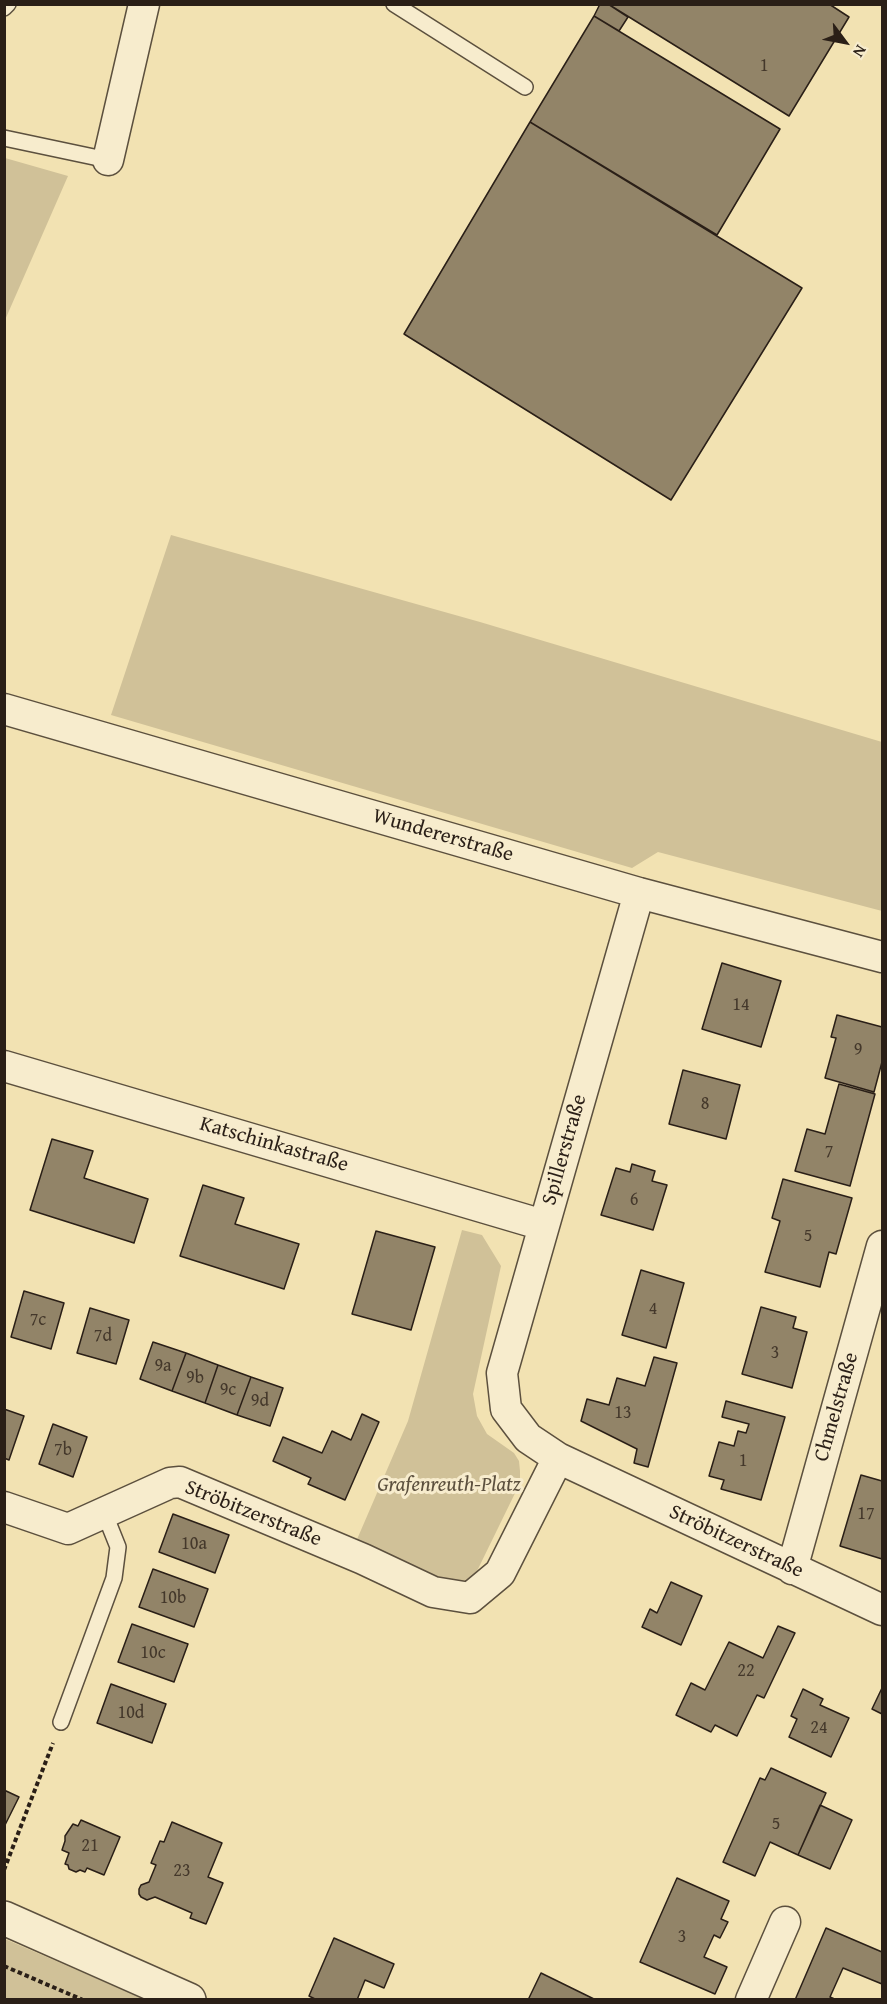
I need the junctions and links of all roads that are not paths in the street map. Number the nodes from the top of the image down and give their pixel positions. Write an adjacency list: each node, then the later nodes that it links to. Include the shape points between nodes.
1 (8, 4): 4 (lane)
2 (144, 4): 7 (street)
3 (394, 4): 5 (lane)
4 (4, 8)
5 (525, 87)
6 (4, 138): 7 (lane)
7 (108, 160)
8 (4, 709): 9 (street, Wundererstraße)
9 (639, 893): 10 (street, Wundererstraße); 12 (street, Spillerstraße)
10 (882, 957)
11 (4, 1066): 12 (street, Katschinkastraße)
12 (543, 1225): 14 (street, Spillerstraße, via 502,1373)
13 (882, 1246): 18 (street, Chmelstraße)
14 (506, 1409): 15 (street, Ströbitzerstraße, via 528,1438)
15 (558, 1458): 17 (street, Ströbitzerstraße, via 500,1573 470,1598 433,1592 180,1482); 18 (street, Ströbitzerstraße)
16 (4, 1507): 17 (street, Ströbitzerstraße, via 68,1529)
17 (104, 1512): 20 (lane, via 118,1547 114,1578)
18 (792, 1569): 19 (street, Ströbitzerstraße)
19 (882, 1611)
20 (61, 1722)
21 (4, 1918): 23 (street)
22 (784, 1922): 24 (street)
23 (189, 2000)
24 (751, 2000)

